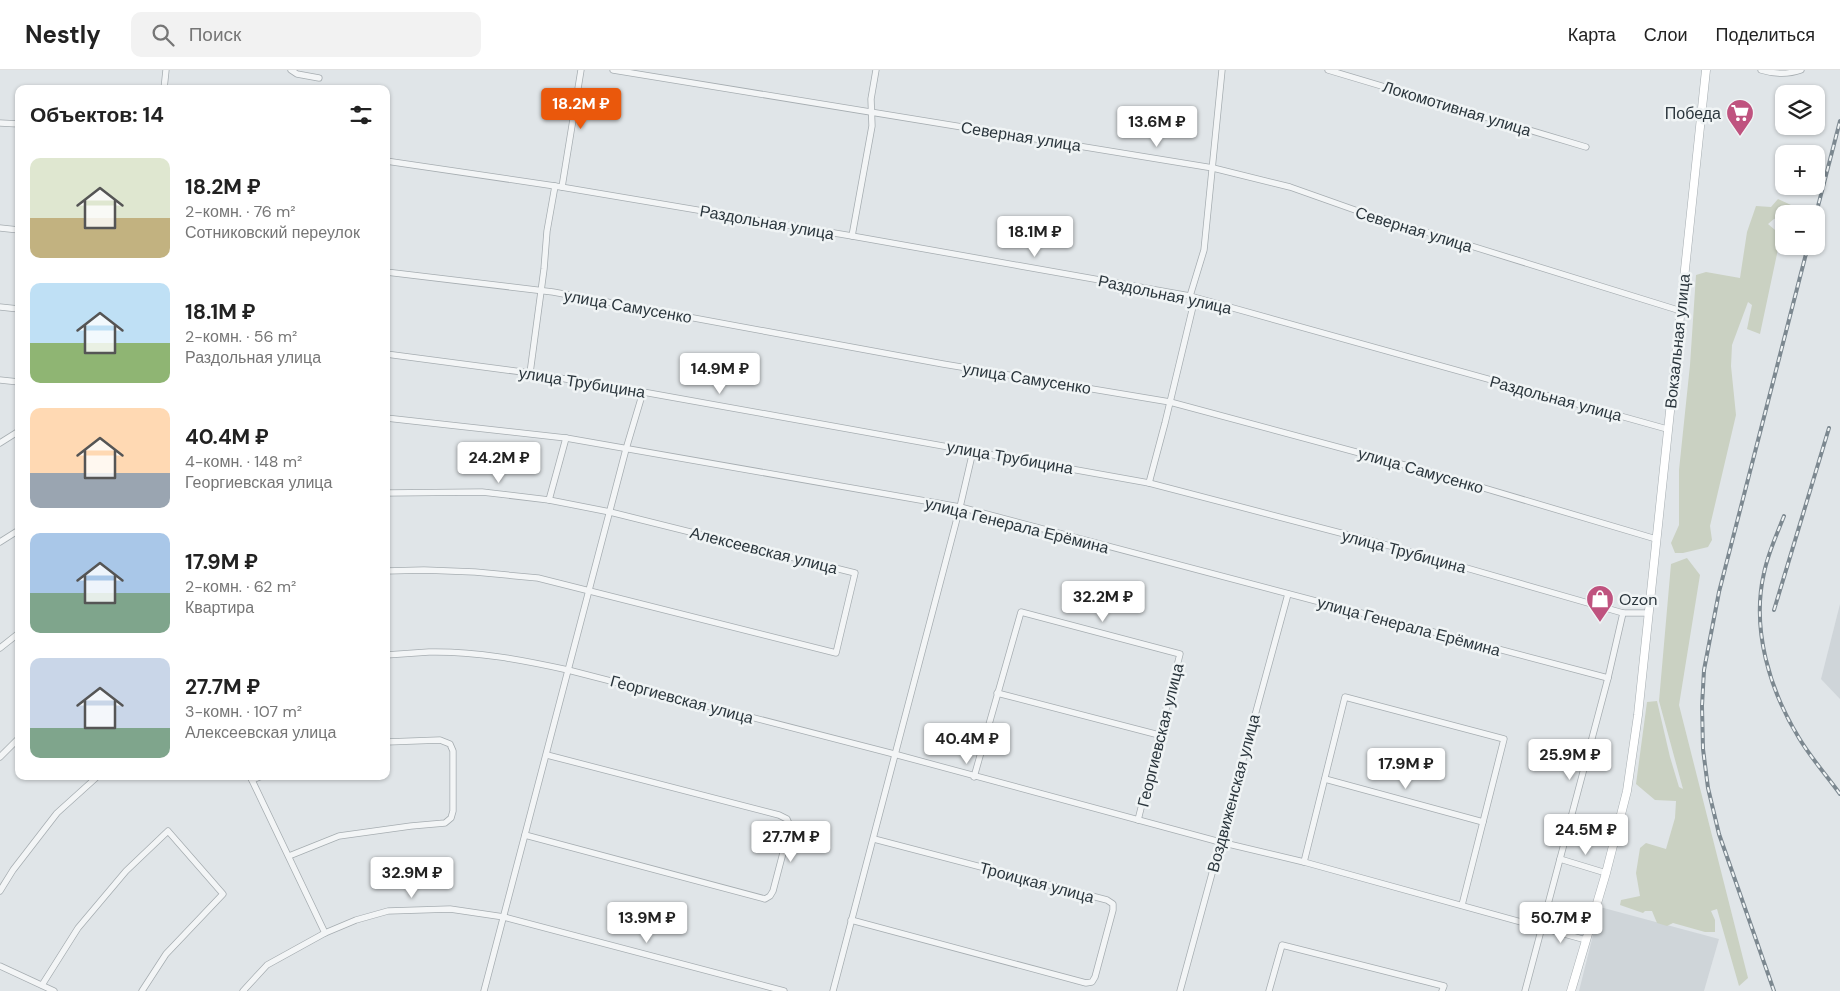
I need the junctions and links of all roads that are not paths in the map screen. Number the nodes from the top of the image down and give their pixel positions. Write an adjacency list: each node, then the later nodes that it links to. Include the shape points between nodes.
1 (166, 70): 12 (street)
2 (291, 70): 11 (street)
3 (581, 70): 19 (street)
4 (613, 70): 13 (street, Северная улица)
5 (876, 70): 13 (street)
6 (1222, 70): 18 (street)
7 (1328, 70): 16 (street, Локомотивная улица)
8 (1706, 70): 28 (main road, Вокзальная улица)
9 (1760, 70): 10 (street, via 1792,73)
10 (1801, 70)
11 (319, 78)
12 (164, 85)
13 (872, 111): 18 (street, Северная улица); 22 (street)
14 (0, 123): 15 (street)
15 (15, 124)
16 (1586, 147)
17 (390, 162): 19 (street, Раздольная улица)
18 (1213, 168): 25 (street, via 1204,250); 28 (street, Северная улица, via 1290,187)
19 (558, 187): 22 (street, Раздольная улица); 24 (street, via 547,231)
20 (0, 228): 21 (street)
21 (15, 230)
22 (852, 236): 25 (street, Раздольная улица)
23 (390, 272): 24 (street, улица Самусенко)
24 (541, 291): 30 (street); 34 (street, улица Самусенко)
25 (1193, 297): 34 (street); 36 (street, Раздольная улица)
26 (0, 307): 27 (street)
27 (15, 309)
28 (1680, 311): 36 (main road, Вокзальная улица)
29 (390, 355): 30 (street, улица Трубицина)
30 (530, 374): 33 (street, улица Трубицина)
31 (0, 380): 32 (street)
32 (15, 382)
33 (643, 392): 40 (street); 41 (street, улица Трубицина)
34 (1170, 402): 42 (street); 48 (street, улица Самусенко, via 1424,470)
35 (390, 418): 38 (street, улица Генерала Ерёмина)
36 (1668, 429): 48 (main road, Вокзальная улица)
37 (15, 434): 39 (street)
38 (566, 438): 40 (street, улица Генерала Ерёмина); 44 (street)
39 (0, 443)
40 (626, 449): 45 (street, улица Генерала Ерёмина); 46 (street)
41 (973, 451): 42 (street, улица Трубицина); 45 (street)
42 (1149, 483): 53 (street, улица Трубицина, via 1383,544)
43 (390, 493): 44 (street, via 482,492)
44 (549, 500): 46 (street)
45 (960, 508): 52 (street, улица Генерала Ерёмина); 64 (street)
46 (610, 512): 51 (street); 51 (street, Алексеевская улица, via 855,573 836,653)
47 (15, 533): 49 (street)
48 (1656, 539): 54 (main road, Вокзальная улица)
49 (0, 542)
50 (390, 571): 51 (street, via 476,572 538,578)
51 (590, 591): 58 (street)
52 (1288, 594): 59 (street, улица Генерала Ерёмина); 75 (street, Воздвиженская улица)
53 (1623, 613): 54 (street); 59 (street)
54 (1648, 613): 79 (main road, Вокзальная улица, via 1628,790)
55 (15, 636): 56 (street)
56 (0, 648)
57 (390, 655): 58 (street, Георгиевская улица, via 472,654)
58 (568, 670): 64 (street, Георгиевская улица); 65 (street)
59 (1608, 678): 77 (street)
60 (997, 693): 61 (street); 61 (street, Георгиевская улица, via 1021,612 1180,654); 67 (street, Георгиевская улица)
61 (1159, 736): 71 (street, Георгиевская улица)
62 (15, 742): 66 (street)
63 (390, 742): 76 (street, via 440,740 450,744 453,751 451,818 445,824 339,836)
64 (894, 754): 67 (street, Георгиевская улица); 74 (street)
65 (547, 756): 73 (street); 73 (street, via 787,819 790,826 773,891 765,898)
66 (0, 757)
67 (974, 777): 71 (street, Георгиевская улица)
68 (1325, 779): 72 (street); 72 (street, via 1345,697 1504,739); 78 (street)
69 (94, 780): 80 (street, via 57,813)
70 (252, 780): 76 (street)
71 (1138, 820): 75 (street, Георгиевская улица)
72 (1483, 822): 81 (street)
73 (526, 835): 82 (street)
74 (874, 839): 83 (street); 83 (street, Троицкая улица, via 1107,900 1113,904 1111,920 1095,977 1086,983)
75 (1220, 842): 78 (street, Георгиевская улица); 95 (street, Воздвиженская улица)
76 (289, 856): 85 (street)
77 (1560, 859): 79 (street); 84 (street)
78 (1304, 862): 81 (street, Георгиевская улица)
79 (1606, 873): 86 (main road, Вокзальная улица)
80 (0, 891)
81 (1462, 906): 84 (street, Георгиевская улица)
82 (504, 917): 85 (street, via 450,909 388,911); 92 (street); 93 (street)
83 (851, 920): 94 (street)
84 (1542, 928): 86 (street, Георгиевская улица); 98 (street)
85 (325, 933): 91 (street, via 267,965)
86 (1586, 940): 99 (main road, Вокзальная улица)
87 (0, 966): 88 (street)
88 (42, 985): 89 (street); 90 (street, via 78,928 126,870 168,831 223,894 166,954)
89 (54, 991)
90 (142, 991)
91 (243, 991)
92 (484, 991)
93 (784, 991)
94 (833, 991)
95 (1180, 991)
96 (1269, 991): 97 (street, via 1282,945 1444,986)
97 (1442, 991)
98 (1525, 991)
99 (1571, 991)

